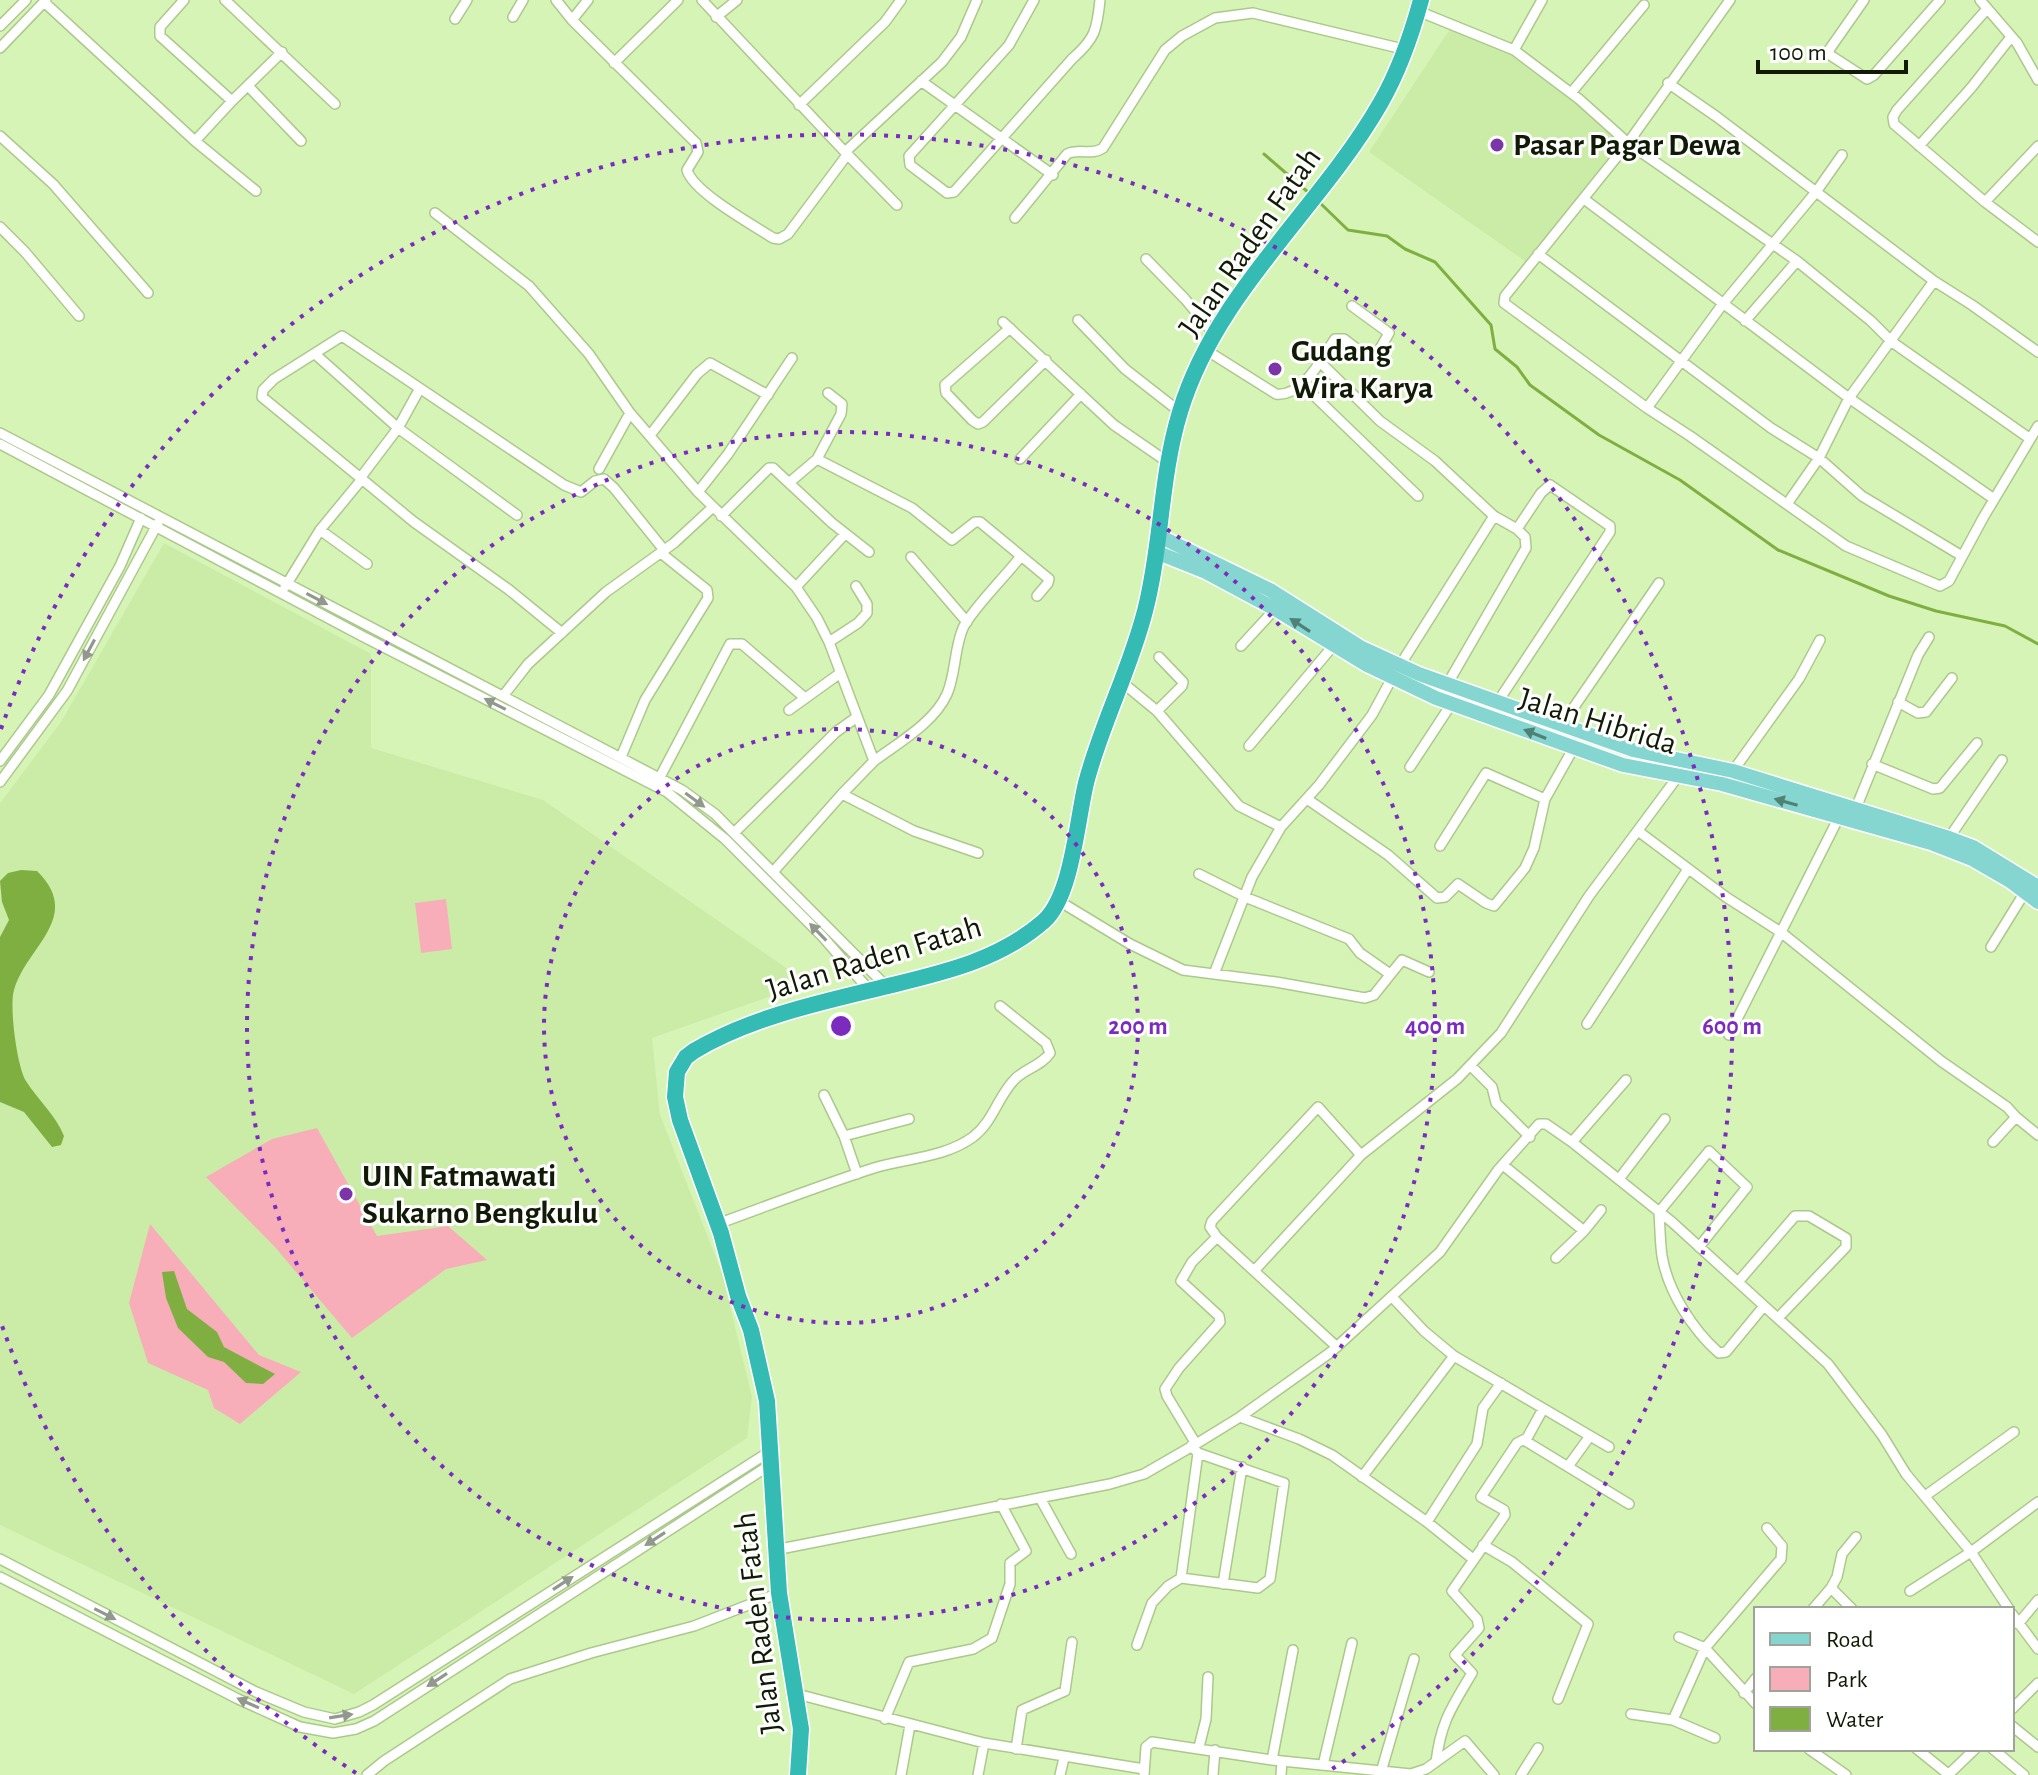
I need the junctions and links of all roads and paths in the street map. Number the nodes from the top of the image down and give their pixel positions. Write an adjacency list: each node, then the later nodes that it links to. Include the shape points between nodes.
1 (184, 0): 41 (street, via 160,27 160,36)
2 (225, 0): 34 (street)
3 (467, 0): 27 (street)
4 (523, 0): 25 (street)
5 (556, 0): 28 (street)
6 (588, 0): 28 (street)
7 (678, 0): 35 (street)
8 (702, 0): 26 (street)
9 (737, 0): 26 (street)
10 (901, 0): 43 (street)
11 (977, 0): 37 (street, via 956,44)
12 (1034, 0): 44 (street, via 1009,45)
13 (1100, 0): 46 (street, via 1088,45)
14 (1542, 0): 33 (street)
15 (1730, 0): 38 (street)
16 (1864, 0): 17 (street, via 1829,50 1867,79)
17 (1940, 0)
18 (1980, 0): 23 (street)
19 (45, 1): 24 (street); 47 (street)
20 (24, 2): 24 (street); 29 (street)
21 (1420, 5): 32 (highway, Jalan Raden Fatah); 33 (street)
22 (1644, 5): 40 (street)
23 (1987, 9): 30 (street); 50 (street, via 1893,117 1897,128)
24 (32, 11): 31 (street)
25 (513, 17)
26 (716, 17): 43 (street)
27 (455, 19)
28 (572, 20): 35 (street)
29 (0, 26)
30 (2011, 37): 36 (street); 50 (street)
31 (0, 48)
32 (1403, 49): 55 (street, via 1253,13 1215,18 1165,50 1103,148 1071,152); 76 (highway, Jalan Raden Fatah, via 1380,103)
33 (1514, 50): 40 (street)
34 (282, 52): 39 (street); 42 (street)
35 (614, 63): 52 (street, via 696,143 698,152 687,170 690,178 726,209 773,238 788,234)
36 (2038, 80)
37 (921, 81): 44 (street); 52 (street)
38 (1668, 83): 49 (street); 57 (street)
39 (249, 87): 41 (street); 48 (street)
40 (1571, 93): 49 (street)
41 (232, 101): 47 (street)
42 (335, 104)
43 (799, 105): 52 (street)
44 (953, 106): 46 (street); 46 (street, via 908,158 943,191 954,192)
45 (0, 136): 70 (street, via 53,184)
46 (1000, 138): 55 (street)
47 (195, 141): 56 (street)
48 (301, 141)
49 (1628, 143): 58 (street); 65 (street)
50 (1919, 146): 59 (street)
51 (2038, 146): 54 (street)
52 (846, 154): 60 (street)
53 (1842, 155): 57 (street)
54 (2034, 157): 59 (street)
55 (1053, 175): 62 (street)
56 (256, 191)
57 (1816, 192): 65 (street); 69 (street)
58 (1584, 199): 66 (street); 71 (street)
59 (1985, 202): 64 (street)
60 (897, 205)
61 (435, 213): 93 (street, via 529,286 589,354)
62 (1015, 218)
63 (0, 227): 73 (street)
64 (2038, 242)
65 (1773, 246): 68 (street); 71 (street)
66 (1538, 254): 83 (street); 91 (street, via 1504,303)
67 (1146, 259): 76 (street)
68 (1797, 261): 75 (street); 77 (street)
69 (1934, 281): 77 (street); 79 (street)
70 (148, 293)
71 (1722, 305): 75 (street); 83 (street)
72 (1352, 306): 84 (street, via 1388,337 1372,358 1337,338)
73 (79, 316)
74 (1078, 320): 92 (street, via 1125,369)
75 (1745, 321): 90 (street)
76 (1214, 334): 78 (highway, Jalan Raden Fatah)
77 (1892, 342): 90 (street); 98 (street)
78 (1206, 350): 85 (street, via 1276,394 1286,394); 92 (highway, Jalan Raden Fatah)
79 (2038, 352)
80 (315, 354): 86 (street, via 342,336); 95 (street); 106 (street, via 274,379 262,397)
81 (792, 358): 89 (street)
82 (1046, 360): 82 (street, via 978,424 946,393 945,385 1006,325); 88 (street)
83 (1682, 360): 91 (street); 100 (street)
84 (1321, 363): 85 (street); 115 (street, via 1380,421 1435,461)
85 (1301, 383): 109 (street)
86 (419, 390): 95 (street); 122 (street, via 564,485 581,492 604,479)
87 (828, 393): 101 (street, via 843,408)
88 (1081, 394): 102 (street); 103 (street, via 1114,425)
89 (768, 395): 97 (street, via 710,363); 108 (street)
90 (1849, 398): 100 (street); 110 (street)
91 (1647, 408): 111 (street)
92 (1180, 412): 103 (highway, Jalan Raden Fatah)
93 (630, 413): 97 (street); 104 (street)
94 (2038, 426): 98 (street)
95 (398, 428): 106 (street); 113 (street)
96 (0, 433): 105 (street)
97 (651, 434): 108 (street)
98 (2029, 438): 110 (street)
99 (0, 444): 105 (street)
100 (1819, 458): 111 (street); 125 (street, via 1862,496)
101 (817, 459): 107 (street); 124 (street, via 912,508 952,540 978,522)
102 (1020, 459)
103 (1169, 463): 121 (highway, Jalan Raden Fatah)
104 (599, 469)
105 (71, 477): 116 (street); 117 (street)
106 (362, 478): 119 (street); 139 (street)
107 (790, 482): 114 (street, via 769,468); 120 (street)
108 (698, 492): 112 (street)
109 (1418, 496)
110 (1994, 499): 125 (street)
111 (1787, 504): 125 (street, via 1846,546 1940,586 1949,581)
112 (713, 507): 114 (street); 122 (street)
113 (517, 515)
114 (721, 516): 133 (street)
115 (1494, 516): 118 (street); 147 (street)
116 (141, 518): 117 (street); 128 (street)
117 (158, 522): 129 (street); 130 (street); 134 (street)
118 (1517, 529): 152 (street, via 1526,548); 157 (street, via 1550,485 1611,529)
119 (320, 530): 127 (street); 130 (street)
120 (845, 534): 123 (street); 133 (street)
121 (1158, 544): 136 (main road, Jalan Hibrida); 147 (main road, via 1270,590 1360,647); 151 (highway, Jalan Raden Fatah)
122 (662, 552): 139 (street, via 606,592); 166 (street, via 707,590 708,598 645,700)
123 (869, 552)
124 (1021, 556): 135 (street, via 1049,579); 137 (street)
125 (1962, 556)
126 (911, 557): 137 (street)
127 (367, 564)
128 (114, 575): 129 (street); 168 (street, via 49,695)
129 (125, 581): 175 (street, one-way to 175, via 67,691)
130 (286, 583): 134 (street); 138 (street, one-way to 138)
131 (1659, 583): 162 (street)
132 (856, 586): 143 (street, via 867,613)
133 (796, 587): 143 (street)
134 (283, 594): 140 (street)
135 (1037, 596)
136 (1275, 609): 144 (street); 145 (main road, Jalan Hibrida, one-way to 136)
137 (967, 622): 169 (street, via 939,707)
138 (365, 625): 140 (street); 153 (street)
139 (562, 633): 153 (street)
140 (362, 636): 160 (street, one-way to 140)
141 (1929, 637): 155 (street)
142 (1820, 640): 172 (street, via 1799,679)
143 (829, 642): 148 (street)
144 (1241, 646)
145 (1333, 646): 149 (main road, Jalan Hibrida); 164 (street)
146 (1159, 657): 159 (street, via 1183,682)
147 (1402, 665): 149 (street); 152 (main road)
148 (839, 674): 154 (street); 161 (street)
149 (1392, 678): 156 (main road, Jalan Hibrida); 177 (street, via 1372,715)
150 (1952, 678): 155 (street, via 1926,712)
151 (1123, 683): 159 (street); 194 (highway, Jalan Raden Fatah, via 1087,781)
152 (1448, 683): 157 (main road)
153 (503, 696): 160 (street)
154 (805, 698): 158 (street); 174 (street, via 742,644 730,644)
155 (1898, 702): 170 (street)
156 (1452, 703): 165 (main road, Jalan Hibrida, one-way to 156); 171 (street)
157 (1497, 703): 162 (main road)
158 (789, 710)
159 (1157, 711): 182 (street, via 1239,806)
160 (525, 715): 166 (street); 185 (street, via 667,792)
161 (857, 717): 169 (street); 183 (street)
162 (1561, 726): 172 (main road, via 1633,750)
163 (1977, 743): 170 (street, via 1940,788)
164 (1249, 746)
165 (1573, 749): 173 (main road, Jalan Hibrida); 178 (street)
166 (621, 757): 174 (street)
167 (2002, 760): 186 (street)
168 (0, 761)
169 (874, 761): 176 (street)
170 (1872, 764): 180 (street)
171 (1410, 767)
172 (1733, 771): 179 (main road)
173 (1679, 775): 179 (main road, Jalan Hibrida, one-way to 173); 184 (street)
174 (660, 777): 183 (street, one-way to 183)
175 (0, 782)
176 (842, 794): 188 (street, via 914,831); 190 (street)
177 (1307, 799): 178 (street, via 1388,855 1437,898 1458,884 1493,906 1525,868); 182 (street)
178 (1545, 799): 187 (street, via 1486,773)
179 (1823, 806): 180 (main road); 181 (main road, Jalan Hibrida)
180 (1856, 808): 186 (main road)
181 (1839, 817): 192 (main road, Jalan Hibrida, via 1931,843); 196 (street)
182 (1281, 827): 193 (street)
183 (732, 831): 185 (street); 190 (street)
184 (1638, 831): 189 (street); 205 (street, via 1589,896 1501,1033)
185 (722, 837): 201 (street, one-way to 185)
186 (1949, 838): 192 (main road, via 1973,847)
187 (1440, 846)
188 (978, 853)
189 (1688, 869): 196 (street); 203 (street)
190 (773, 872): 201 (street)
191 (1199, 874): 193 (street)
192 (2031, 889): 195 (main road, Jalan Hibrida); 197 (street)
193 (1245, 897): 199 (street); 200 (street, via 1349,939)
194 (1059, 901): 199 (street, via 1169,966); 201 (highway, Jalan Raden Fatah, via 1047,918 993,955)
195 (2038, 902)
196 (1782, 933): 204 (street); 208 (street)
197 (1991, 947)
198 (1429, 972): 200 (street, via 1404,960)
199 (1214, 974): 200 (street, via 1365,998 1374,995)
200 (1390, 974)
201 (878, 988): 222 (highway, Jalan Raden Fatah, via 755,1023 707,1043 680,1065 674,1082 677,1110)
202 (1000, 1006): 218 (street, via 1046,1043 1048,1057 1012,1082 992,1118 972,1138 954,1148)
203 (1587, 1024)
204 (1729, 1035)
205 (1471, 1066): 213 (street, via 1492,1087 1496,1103); 216 (street)
206 (1626, 1080): 214 (street)
207 (824, 1095): 212 (street)
208 (2016, 1117): 211 (street); 215 (street)
209 (909, 1119): 212 (street)
210 (1665, 1119): 219 (street)
211 (2038, 1135)
212 (844, 1136): 218 (street)
213 (1530, 1137): 214 (street, via 1539,1124 1546,1124); 217 (street)
214 (1572, 1142): 219 (street)
215 (1993, 1142)
216 (1361, 1155): 224 (street, via 1318,1107 1212,1221); 227 (street)
217 (1503, 1165): 223 (street); 229 (street, via 1440,1252)
218 (857, 1174): 222 (street)
219 (1619, 1179): 221 (street)
220 (1601, 1210): 223 (street)
221 (1659, 1212): 225 (street); 225 (street, via 1709,1151 1747,1187); 230 (street, via 1662,1258 1675,1296 1719,1353 1726,1352)
222 (717, 1224): 242 (highway, Jalan Raden Fatah, via 759,1357)
223 (1584, 1231): 226 (street)
224 (1217, 1237): 227 (street); 241 (street, via 1181,1281 1220,1322 1165,1389)
225 (1699, 1247): 228 (street)
226 (1556, 1258)
227 (1254, 1271): 232 (street)
228 (1738, 1282): 230 (street); 231 (street, via 1795,1216 1809,1216 1846,1238 1846,1247)
229 (1393, 1298): 232 (street); 233 (street)
230 (1764, 1306): 231 (street)
231 (1778, 1318): 247 (street, via 1828,1364)
232 (1337, 1347): 236 (street)
233 (1454, 1356): 234 (street); 245 (street)
234 (1501, 1383): 235 (street); 253 (street, via 1483,1408 1477,1444)
235 (1543, 1409): 238 (street); 239 (street)
236 (1240, 1417): 241 (street); 245 (street, via 1319,1447)
237 (2014, 1432): 247 (street)
238 (1590, 1436): 240 (street); 243 (street)
239 (1524, 1440): 243 (street); 256 (street, via 1481,1497 1505,1512)
240 (1609, 1447)
241 (1195, 1448): 244 (street); 249 (street, via 1128,1480); 263 (street)
242 (769, 1458): 246 (street); 248 (street); 257 (highway, Jalan Raden Fatah)
243 (1569, 1465): 252 (street)
244 (1242, 1467): 264 (street); 264 (street, via 1284,1483 1273,1563 1262,1587)
245 (1362, 1477): 253 (street)
246 (715, 1486): 248 (street); 260 (street, one-way to 246, via 256,1692 335,1719 373,1705)
247 (1925, 1496): 258 (street)
248 (721, 1497): 262 (street, one-way to 262, via 374,1721 345,1731 300,1727)
249 (1040, 1498): 251 (street); 259 (street)
250 (2038, 1502): 258 (street)
251 (1001, 1504): 257 (street); 291 (street, via 1026,1551 1010,1563 1010,1584 992,1638 973,1649 909,1662)
252 (1629, 1504)
253 (1427, 1522): 261 (street)
254 (1767, 1528): 278 (street, via 1782,1546 1781,1559)
255 (1856, 1537): 265 (street, via 1842,1554)
256 (1483, 1545): 261 (street); 287 (street, via 1588,1624)
257 (775, 1550): 267 (highway, Jalan Raden Fatah)
258 (1971, 1552): 266 (street); 271 (street)
259 (1071, 1554)
260 (0, 1559)
261 (1473, 1559): 308 (street, via 1452,1591 1479,1623 1455,1655 1472,1673 1449,1709)
262 (0, 1577)
263 (1181, 1578): 264 (street); 277 (street, via 1152,1603)
264 (1223, 1584)
265 (1831, 1588): 269 (street); 270 (street)
266 (1910, 1591)
267 (779, 1593): 286 (highway, Jalan Raden Fatah); 312 (street, via 694,1626 510,1679)
268 (2038, 1600): 273 (street)
269 (1815, 1607)
270 (1850, 1607)
271 (2008, 1607)
272 (2014, 1617): 273 (street)
273 (2018, 1624): 279 (street)
274 (1679, 1637): 278 (street)
275 (1072, 1642): 300 (street, via 1065,1691 1022,1710)
276 (1352, 1643): 309 (street)
277 (1137, 1645)
278 (1705, 1648): 285 (street); 292 (street)
279 (2038, 1649)
280 (1293, 1650): 307 (street)
281 (1414, 1659): 311 (street)
282 (1208, 1677): 297 (street)
283 (1754, 1680): 285 (street)
284 (2038, 1683): 289 (street)
285 (1744, 1693): 288 (street)
286 (797, 1694): 291 (street); 313 (highway, Jalan Raden Fatah)
287 (1558, 1699)
288 (1754, 1702)
289 (2014, 1707)
290 (1631, 1714): 292 (street)
291 (885, 1719): 293 (street)
292 (1673, 1720): 295 (street)
293 (910, 1725): 296 (street); 314 (street)
294 (2014, 1728): 298 (street)
295 (1715, 1738)
296 (984, 1743): 300 (street); 315 (street)
297 (1199, 1747): 301 (street); 310 (street, via 1152,1742 1146,1747)
298 (2038, 1747)
299 (1538, 1748): 320 (street)
300 (1016, 1749): 306 (street)
301 (1215, 1750): 307 (street); 317 (street)
302 (1812, 1751): 321 (street)
303 (1919, 1751): 322 (street)
304 (1973, 1751): 322 (street)
305 (1995, 1751): 323 (street)
306 (1064, 1758): 310 (street); 316 (street)
307 (1277, 1760): 309 (street); 318 (street)
308 (1436, 1762): 311 (street, via 1411,1774); 319 (street, via 1465,1741)
309 (1323, 1765): 311 (street)
310 (1144, 1772)
311 (1381, 1772)
312 (367, 1775)
313 (798, 1775)
314 (901, 1775)
315 (978, 1775)
316 (1060, 1775)
317 (1213, 1775)
318 (1281, 1775)
319 (1494, 1775)
320 (1521, 1775)
321 (1846, 1775)
322 (1948, 1775)
323 (2024, 1775)

